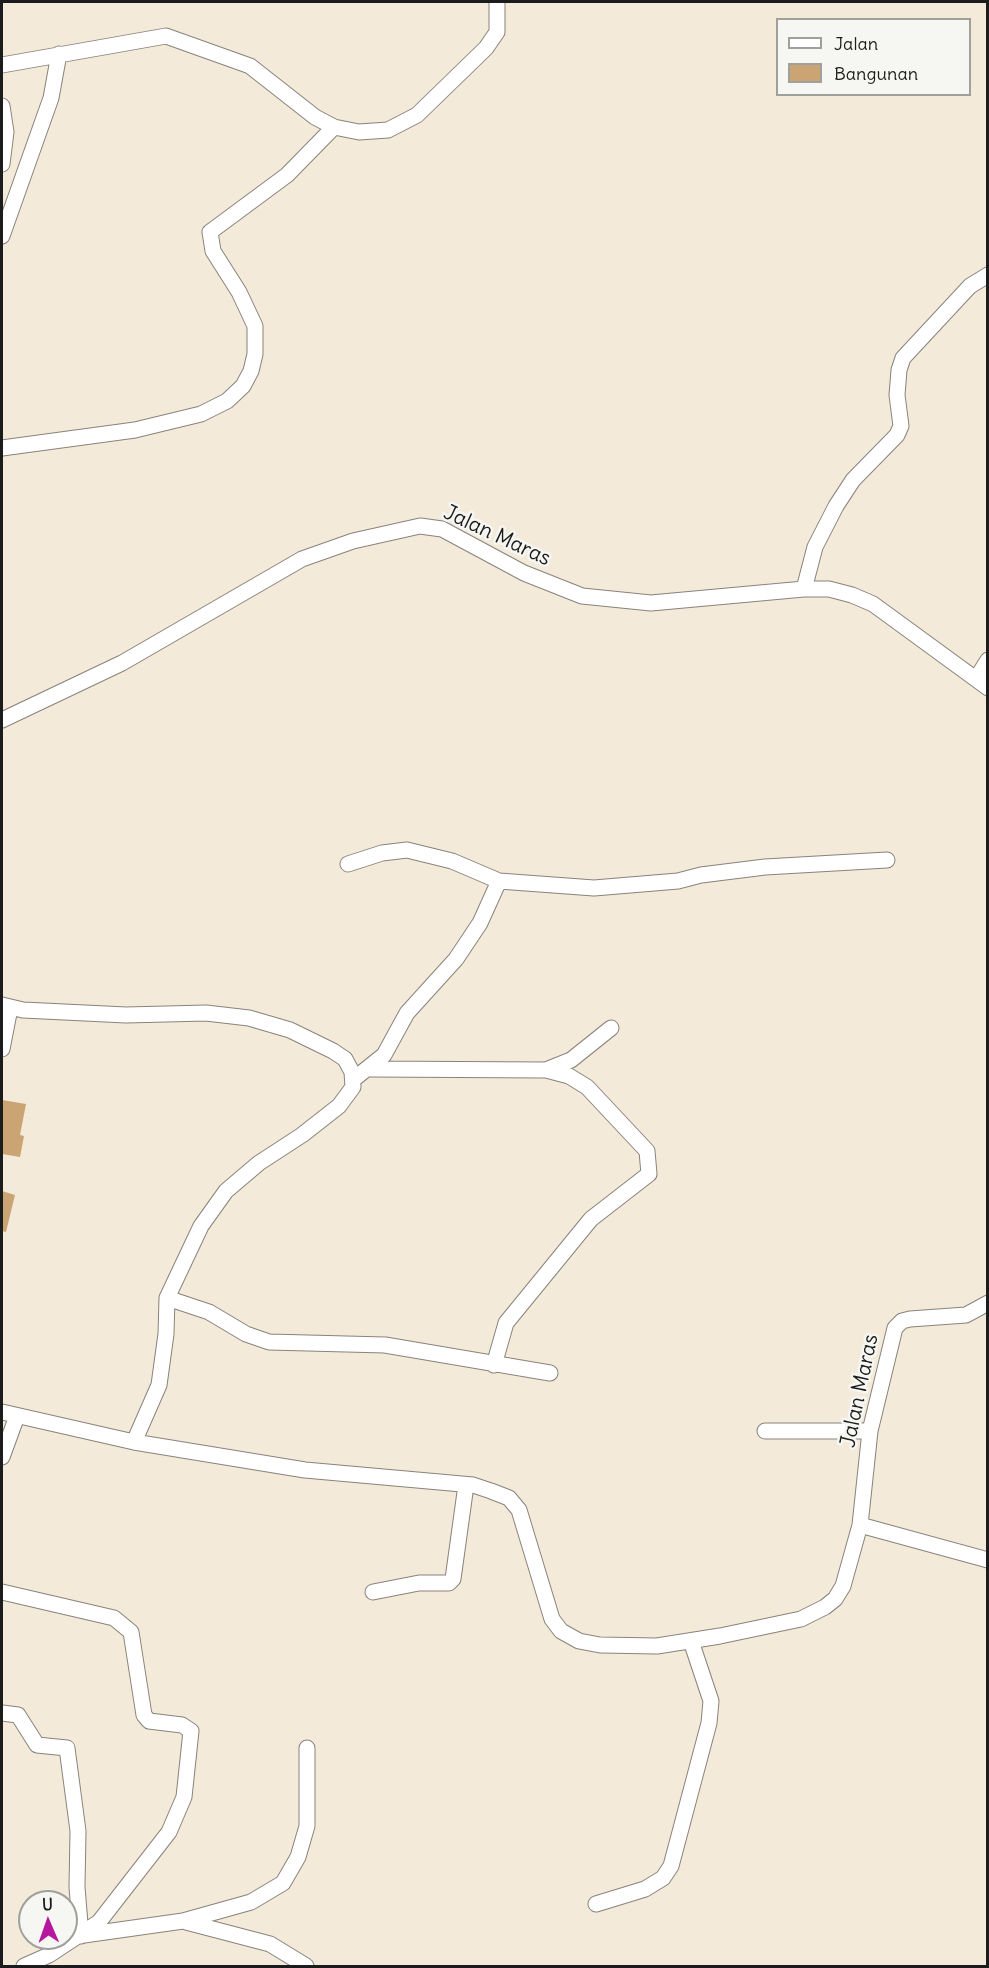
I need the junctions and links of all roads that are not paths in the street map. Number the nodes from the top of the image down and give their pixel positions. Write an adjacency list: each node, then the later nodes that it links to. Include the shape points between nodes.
1 (496, 2): 5 (street, via 498,26 494,38 417,116 388,130 359,132)
2 (59, 54): 3 (street); 5 (street, via 154,37 184,40 250,66 315,117); 7 (street, via 51,98)
3 (2, 65)
4 (2, 106): 6 (street, via 6,143)
5 (334, 127): 9 (street, via 286,175 210,232 213,251 255,326 255,354 243,386 227,401 201,414 135,430)
6 (2, 164)
7 (2, 236)
8 (987, 275): 10 (street, via 956,299 903,357 898,378 901,426 853,480 836,506 815,547)
9 (2, 448)
10 (804, 589): 12 (street, Jalan Maras, via 829,589 873,604); 13 (street, Jalan Maras, via 651,603 582,596 524,573 442,528 420,526 353,541 302,559 122,663)
11 (987, 660): 12 (street)
12 (982, 684)
13 (2, 720)
14 (887, 860): 16 (street, via 765,867 678,881 594,888)
15 (348, 864): 16 (street, via 407,850 452,861)
16 (499, 881): 20 (street, via 480,923 456,960 406,1013 384,1055)
17 (6, 1007): 19 (street); 22 (street, via 126,1015 206,1013 249,1018 290,1030 333,1051 345,1059)
18 (611, 1028): 21 (street, via 571,1060)
19 (2, 1049)
20 (370, 1069): 21 (street); 22 (street)
21 (546, 1070): 25 (street, via 569,1076 587,1087 647,1151 650,1174 591,1220 506,1323)
22 (354, 1079): 23 (street, via 351,1091 339,1106 226,1191 201,1226)
23 (167, 1298): 25 (street, via 209,1312 246,1334 269,1342 385,1345); 31 (street, via 159,1385)
24 (987, 1303): 30 (street, Jalan Maras, via 966,1315 910,1319 896,1328)
25 (494, 1365): 26 (street)
26 (550, 1374)
27 (2, 1412): 28 (street)
28 (17, 1416): 31 (street); 32 (street)
29 (765, 1431): 30 (street)
30 (870, 1431): 34 (street, Jalan Maras)
31 (134, 1442): 33 (street, via 305,1470)
32 (2, 1457)
33 (466, 1485): 37 (street, via 453,1579 449,1583); 38 (street, Jalan Maras, via 509,1498 519,1510 552,1618 561,1631 579,1641 600,1645 657,1646)
34 (860, 1525): 35 (street); 38 (street, Jalan Maras, via 843,1586 836,1599 825,1607 801,1619)
35 (987, 1560)
36 (2, 1592): 43 (street, via 114,1618 131,1632 144,1715 149,1721 182,1725 191,1731 184,1797 176,1820 112,1908)
37 (373, 1592)
38 (691, 1641): 41 (street, via 711,1701 709,1723 671,1866 663,1878 645,1889)
39 (2, 1713): 43 (street, via 18,1715 37,1745 67,1748 78,1831)
40 (307, 1748): 42 (street, via 307,1826 298,1857 283,1883 251,1902)
41 (596, 1904)
42 (183, 1921): 43 (street); 45 (street, via 270,1944)
43 (81, 1935): 44 (street)
44 (24, 1966)
45 (306, 1966)

